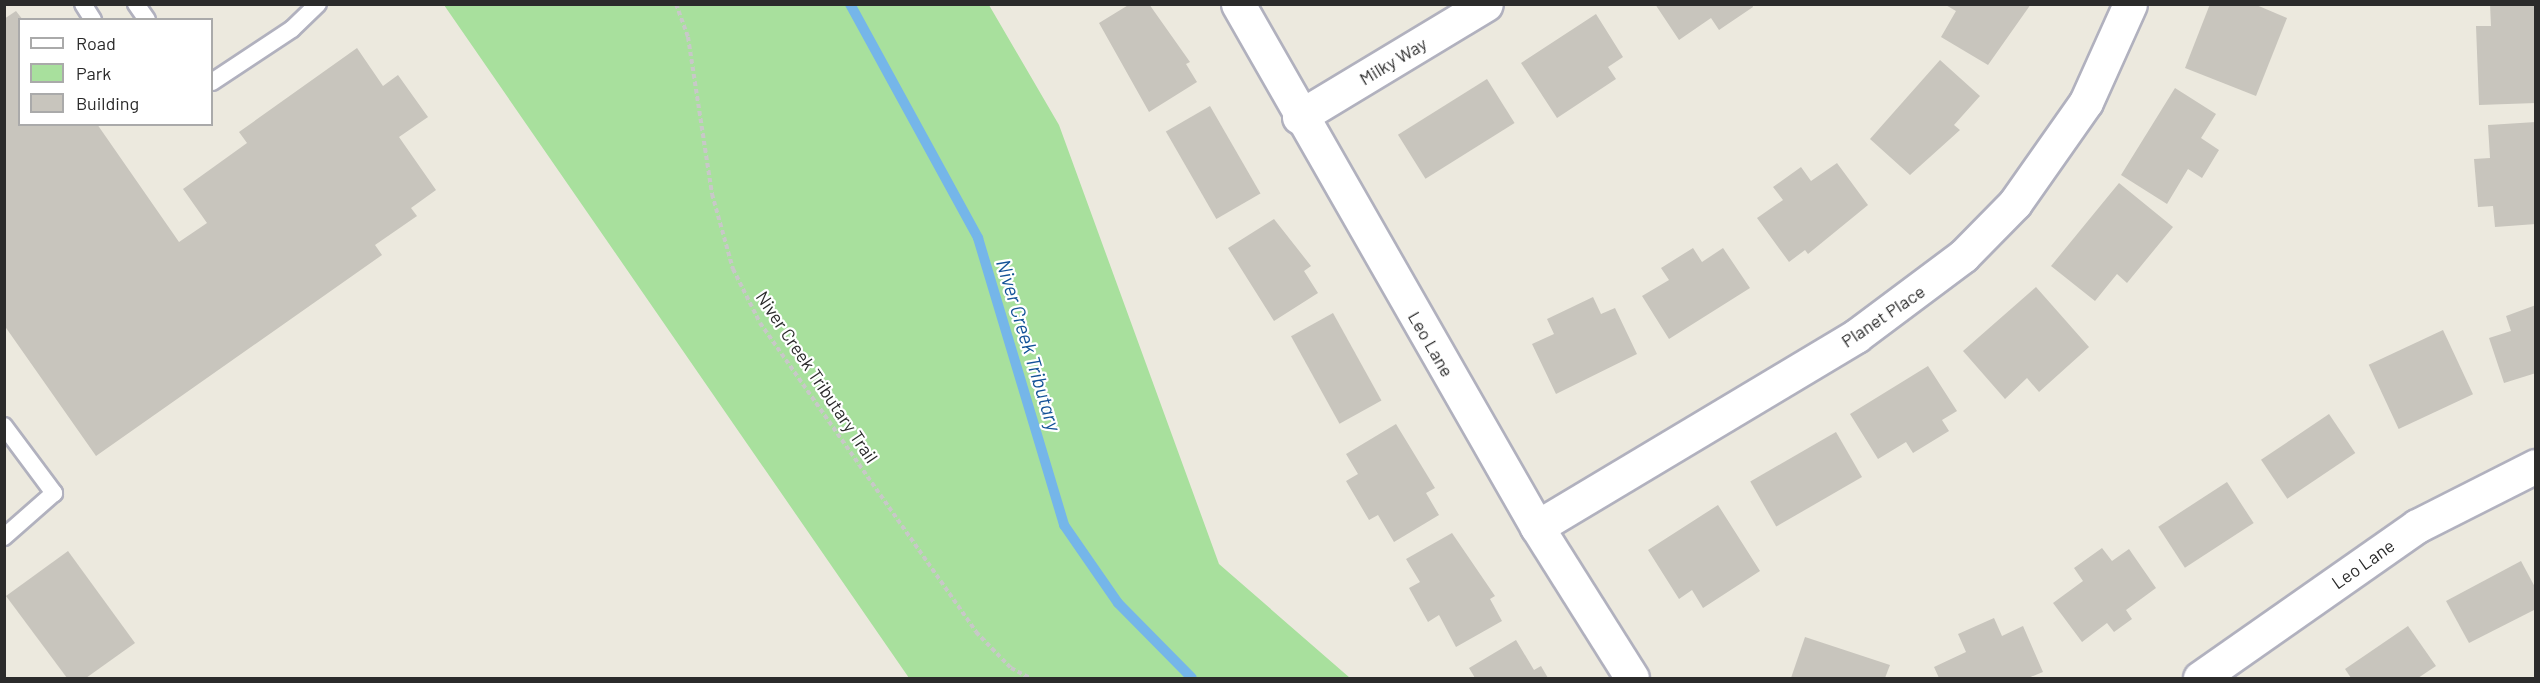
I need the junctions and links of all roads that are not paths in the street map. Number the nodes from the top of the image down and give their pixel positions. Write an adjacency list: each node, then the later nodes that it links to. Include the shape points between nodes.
1 (82, 4): 7 (lane)
2 (136, 4): 8 (lane)
3 (318, 4): 9 (lane, via 292,29)
4 (1238, 4): 10 (street, Leo Lane)
5 (1486, 4): 10 (street, Milky Way)
6 (2130, 4): 13 (street, Planet Place, via 2086,102 2015,203 1963,256 1856,336)
7 (92, 18)
8 (146, 18)
9 (213, 81)
10 (1299, 117): 13 (street, Leo Lane)
11 (4, 426): 14 (lane, via 54,494)
12 (2535, 466): 16 (street, Leo Lane, via 2417,526)
13 (1537, 527): 15 (street, Leo Lane)
14 (4, 537)
15 (1632, 678)
16 (2200, 678)

